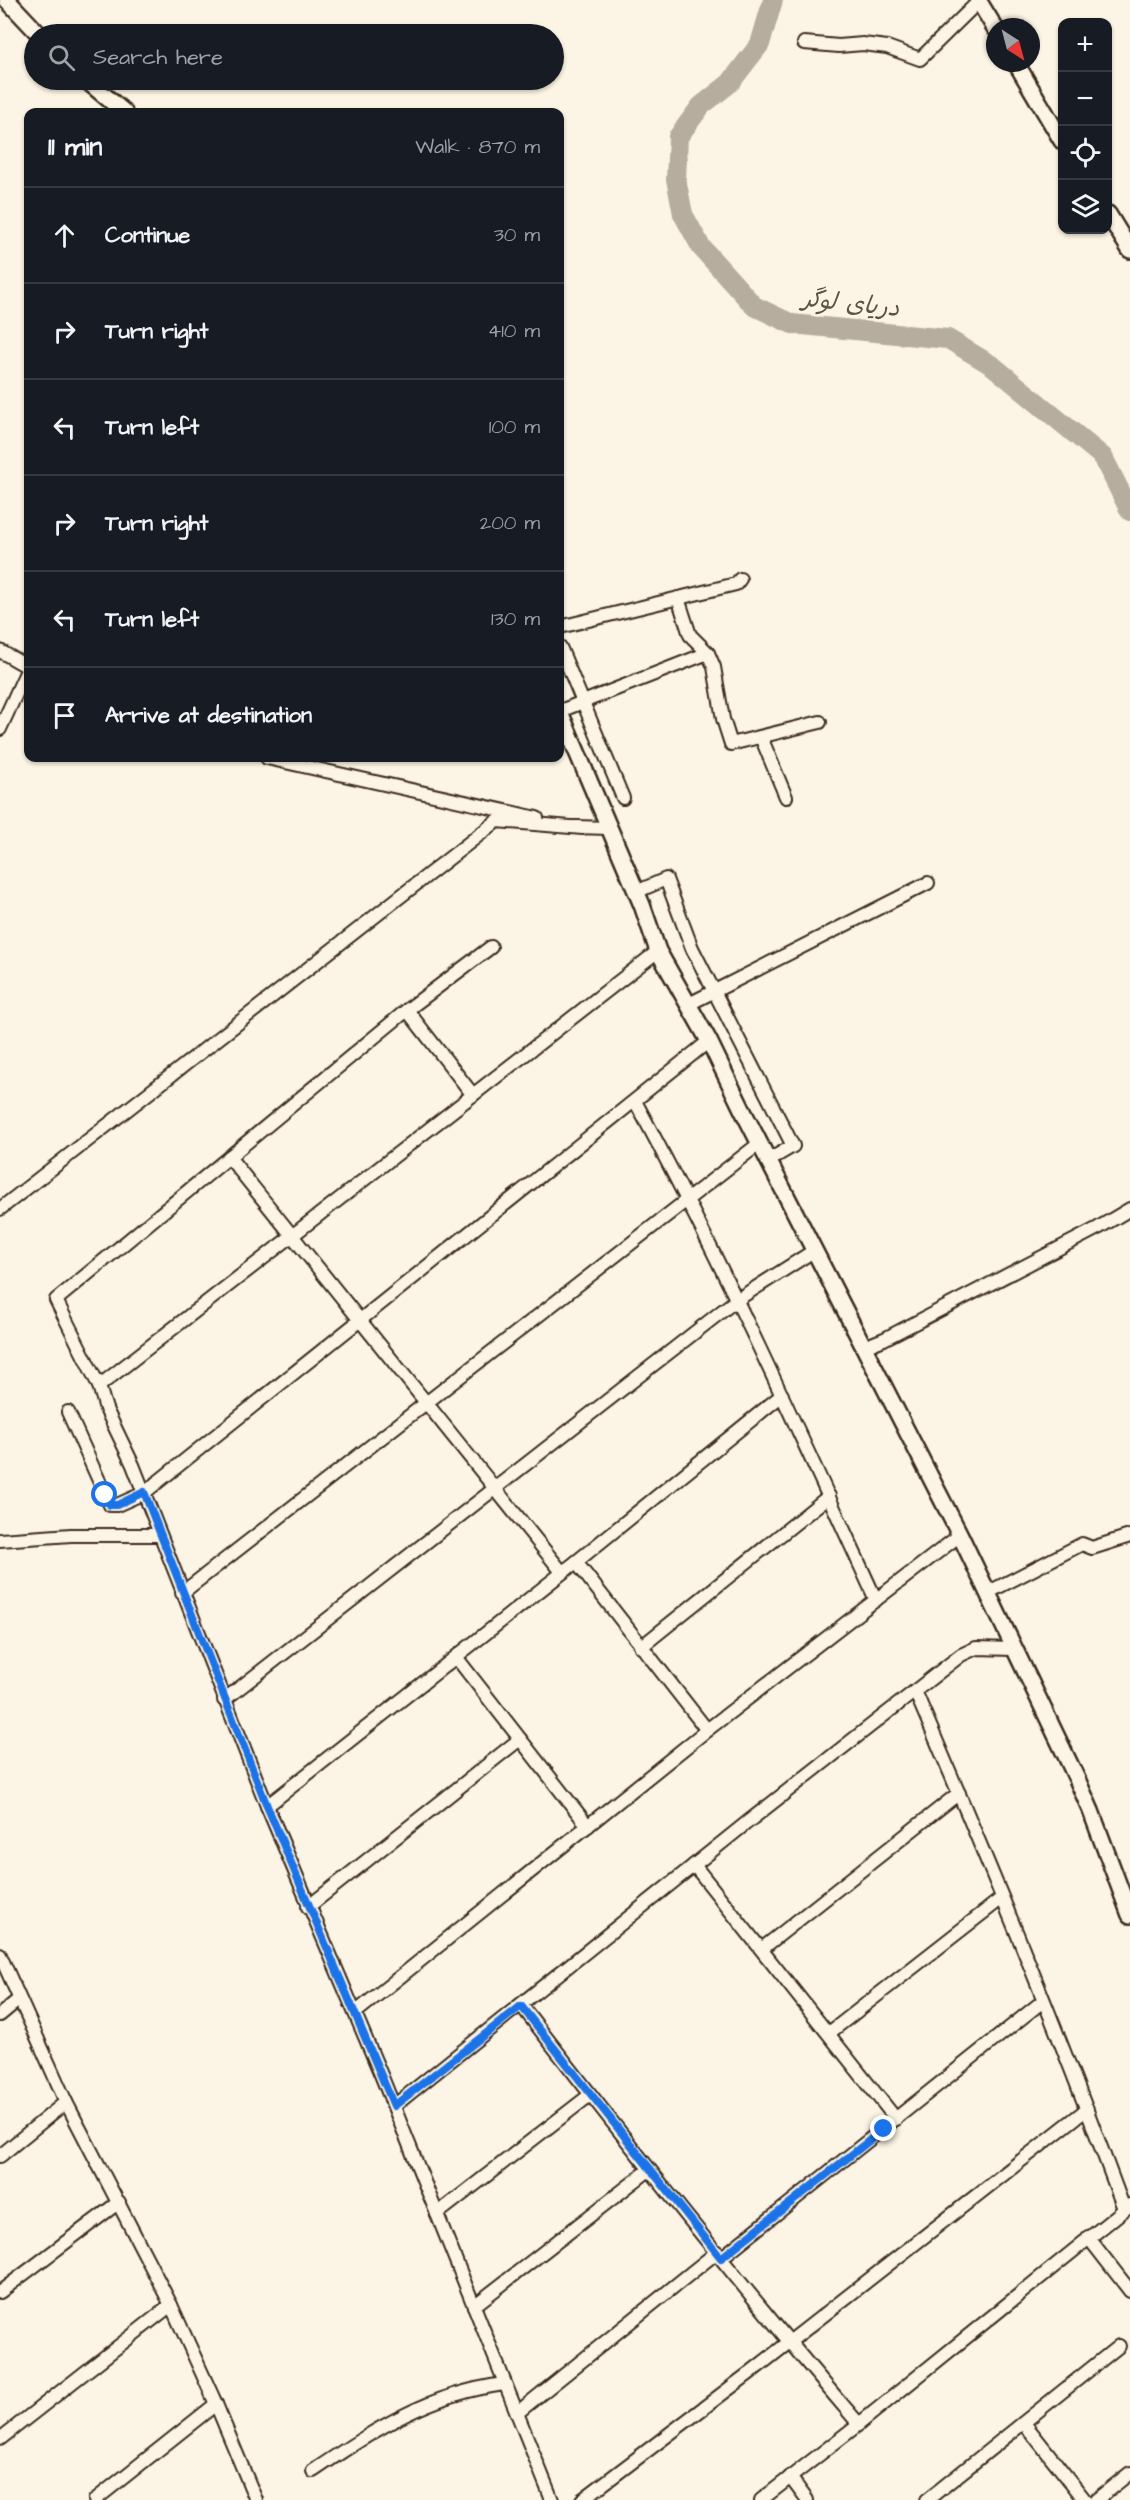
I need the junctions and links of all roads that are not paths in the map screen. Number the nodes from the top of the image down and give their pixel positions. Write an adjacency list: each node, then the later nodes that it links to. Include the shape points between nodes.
1 (8, 0): 4 (street)
2 (979, 1): 3 (street); 5 (street, via 920,58 888,47)
3 (989, 18)
4 (30, 24)
5 (804, 43)
6 (1021, 72): 9 (street)
7 (98, 90): 8 (street)
8 (119, 108)
9 (1058, 134)
10 (1112, 222): 11 (street)
11 (1130, 250)
12 (740, 579): 13 (street, via 736,585)
13 (678, 598): 14 (street); 16 (street, via 690,635)
14 (564, 626)
15 (0, 651): 18 (street)
16 (708, 653): 20 (street); 25 (street, via 731,744)
17 (564, 657): 20 (street)
18 (24, 666)
19 (24, 677): 24 (street)
20 (581, 701): 21 (street); 28 (street)
21 (564, 709)
22 (564, 721): 30 (street)
23 (820, 722): 25 (street)
24 (0, 729)
25 (760, 737): 27 (street)
26 (298, 762): 29 (street)
27 (786, 797)
28 (623, 798)
29 (583, 828): 30 (street); 45 (street, via 497,821)
30 (609, 828): 32 (street)
31 (928, 883): 35 (street)
32 (636, 892): 34 (street); 35 (street, via 666,879)
33 (490, 947): 37 (street)
34 (658, 951): 36 (street); 39 (street)
35 (713, 991): 36 (street); 43 (street, via 793,1146)
36 (689, 1004): 38 (street)
37 (407, 1010): 39 (street); 42 (street)
38 (710, 1041): 40 (street); 41 (street)
39 (473, 1095): 47 (street)
40 (635, 1101): 44 (street); 50 (street)
41 (760, 1143): 43 (street); 44 (street)
42 (229, 1157): 47 (street); 52 (street, via 56,1300)
43 (769, 1160): 48 (street)
44 (688, 1198): 49 (street); 54 (street)
45 (0, 1209)
46 (1130, 1209): 51 (street)
47 (291, 1237): 50 (street); 52 (street)
48 (815, 1250): 49 (street); 51 (street)
49 (735, 1301): 53 (street); 56 (street)
50 (359, 1321): 54 (street); 57 (street)
51 (868, 1346): 60 (street)
52 (99, 1386): 57 (street)
53 (782, 1395): 58 (street); 63 (street)
54 (426, 1403): 56 (street); 66 (street)
55 (68, 1412): 57 (street, via 110,1505)
56 (494, 1489): 64 (street); 72 (street)
57 (144, 1492): 59 (street)
58 (829, 1496): 67 (street); 68 (street)
59 (160, 1535): 62 (street, via 70,1534); 66 (street)
60 (960, 1535): 65 (street); 67 (street)
61 (1130, 1536): 65 (street, via 1092,1548 1082,1544)
62 (0, 1540)
63 (576, 1562): 64 (street); 68 (street)
64 (562, 1572): 70 (street)
65 (990, 1592): 69 (street)
66 (182, 1593): 72 (street)
67 (876, 1600): 73 (street)
68 (641, 1647): 73 (street)
69 (1013, 1648): 71 (street, via 976,1647); 81 (street, via 1092,1811)
70 (456, 1658): 74 (street); 76 (street)
71 (915, 1691): 75 (street); 78 (street)
72 (224, 1700): 76 (street)
73 (707, 1730): 77 (street)
74 (520, 1739): 77 (street); 80 (street)
75 (959, 1793): 79 (street); 82 (street)
76 (267, 1806): 80 (street)
77 (588, 1826): 87 (street)
78 (694, 1865): 82 (street); 86 (street)
79 (1002, 1898): 85 (street); 89 (street)
80 (308, 1907): 87 (street)
81 (1130, 1916)
82 (763, 1948): 89 (street)
83 (0, 1955): 84 (street)
84 (18, 2000): 88 (street); 91 (street)
85 (1043, 2001): 93 (street); 94 (street)
86 (521, 2006): 90 (street); 92 (street)
87 (355, 2013): 92 (street)
88 (0, 2014)
89 (829, 2033): 94 (street)
90 (590, 2095): 96 (street); 99 (street)
91 (66, 2102): 95 (street); 97 (street)
92 (394, 2106): 99 (street)
93 (1087, 2109): 98 (street); 106 (street)
94 (896, 2119): 101 (street)
95 (0, 2156)
96 (649, 2170): 101 (street); 105 (street)
97 (119, 2202): 103 (street); 104 (street)
98 (1127, 2207): 100 (street)
99 (437, 2214): 105 (street)
100 (1088, 2237): 102 (street); 112 (street)
101 (719, 2255): 106 (street); 110 (street)
102 (1130, 2291)
103 (0, 2292)
104 (171, 2305): 109 (street); 113 (street)
105 (474, 2306): 108 (street)
106 (789, 2342): 112 (street); 120 (street)
107 (1119, 2346): 111 (street)
108 (504, 2384): 110 (street); 114 (street, via 470,2389 407,2413)
109 (216, 2404): 117 (street); 118 (street)
110 (517, 2413): 119 (street)
111 (1024, 2422): 123 (street); 124 (street)
112 (859, 2424): 116 (street)
113 (0, 2439)
114 (313, 2471)
115 (1130, 2473): 125 (street)
116 (790, 2477): 121 (street); 122 (street)
117 (96, 2500)
118 (256, 2500)
119 (552, 2500)
120 (582, 2500)
121 (761, 2500)
122 (807, 2500)
123 (927, 2500)
124 (1085, 2500)
125 (1096, 2500)

